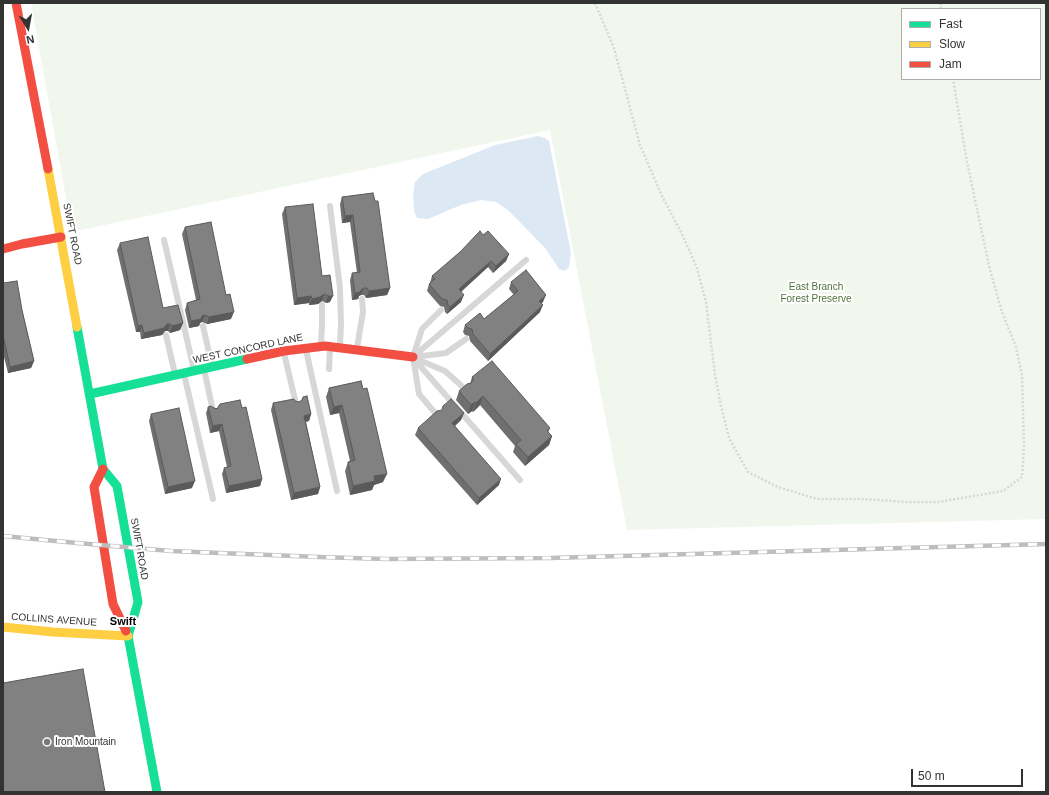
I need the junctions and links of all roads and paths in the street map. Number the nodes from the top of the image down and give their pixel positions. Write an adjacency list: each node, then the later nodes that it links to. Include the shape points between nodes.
1 (16, 3): 5 (street, SWIFT ROAD)
2 (596, 3): 3 (path, via 614,48 640,145 697,268 706,302 716,383 729,438 748,472 778,487 817,499 938,502 1003,491 1022,477 1022,375 1016,347 1002,312 990,270 967,162)
3 (954, 80)
4 (330, 206): 17 (lane, via 340,288)
5 (61, 237): 7 (street); 27 (street, SWIFT ROAD)
6 (164, 240): 24 (lane)
7 (3, 249)
8 (526, 260): 21 (lane)
9 (362, 299): 19 (lane)
10 (322, 305): 15 (lane)
11 (441, 310): 21 (lane, via 422,329)
12 (203, 326): 22 (lane)
13 (166, 335): 25 (lane)
14 (466, 339): 21 (lane, via 446,353)
15 (320, 347): 16 (street, WEST CONCORD LANE); 18 (street, WEST CONCORD LANE)
16 (330, 347): 17 (street, WEST CONCORD LANE); 23 (lane)
17 (340, 347): 19 (street, WEST CONCORD LANE)
18 (306, 348): 20 (street, WEST CONCORD LANE); 33 (lane)
19 (357, 349): 21 (street, WEST CONCORD LANE)
20 (284, 351): 22 (street, WEST CONCORD LANE); 28 (lane)
21 (413, 357): 26 (lane, via 445,371); 30 (lane, via 419,394); 32 (lane)
22 (208, 368): 24 (street, WEST CONCORD LANE); 29 (lane)
23 (329, 369)
24 (194, 372): 25 (street, WEST CONCORD LANE)
25 (180, 375): 27 (street, WEST CONCORD LANE); 34 (lane)
26 (465, 389)
27 (90, 394): 31 (street, SWIFT ROAD)
28 (296, 404)
29 (213, 411)
30 (436, 414)
31 (103, 469): 36 (street, SWIFT ROAD, via 94,487 113,604); 36 (street, SWIFT ROAD, via 117,486 138,602)
32 (520, 480)
33 (337, 491)
34 (213, 499)
35 (3, 627): 36 (street, COLLINS AVENUE)
36 (128, 636): 37 (street, SWIFT ROAD)
37 (158, 792)

